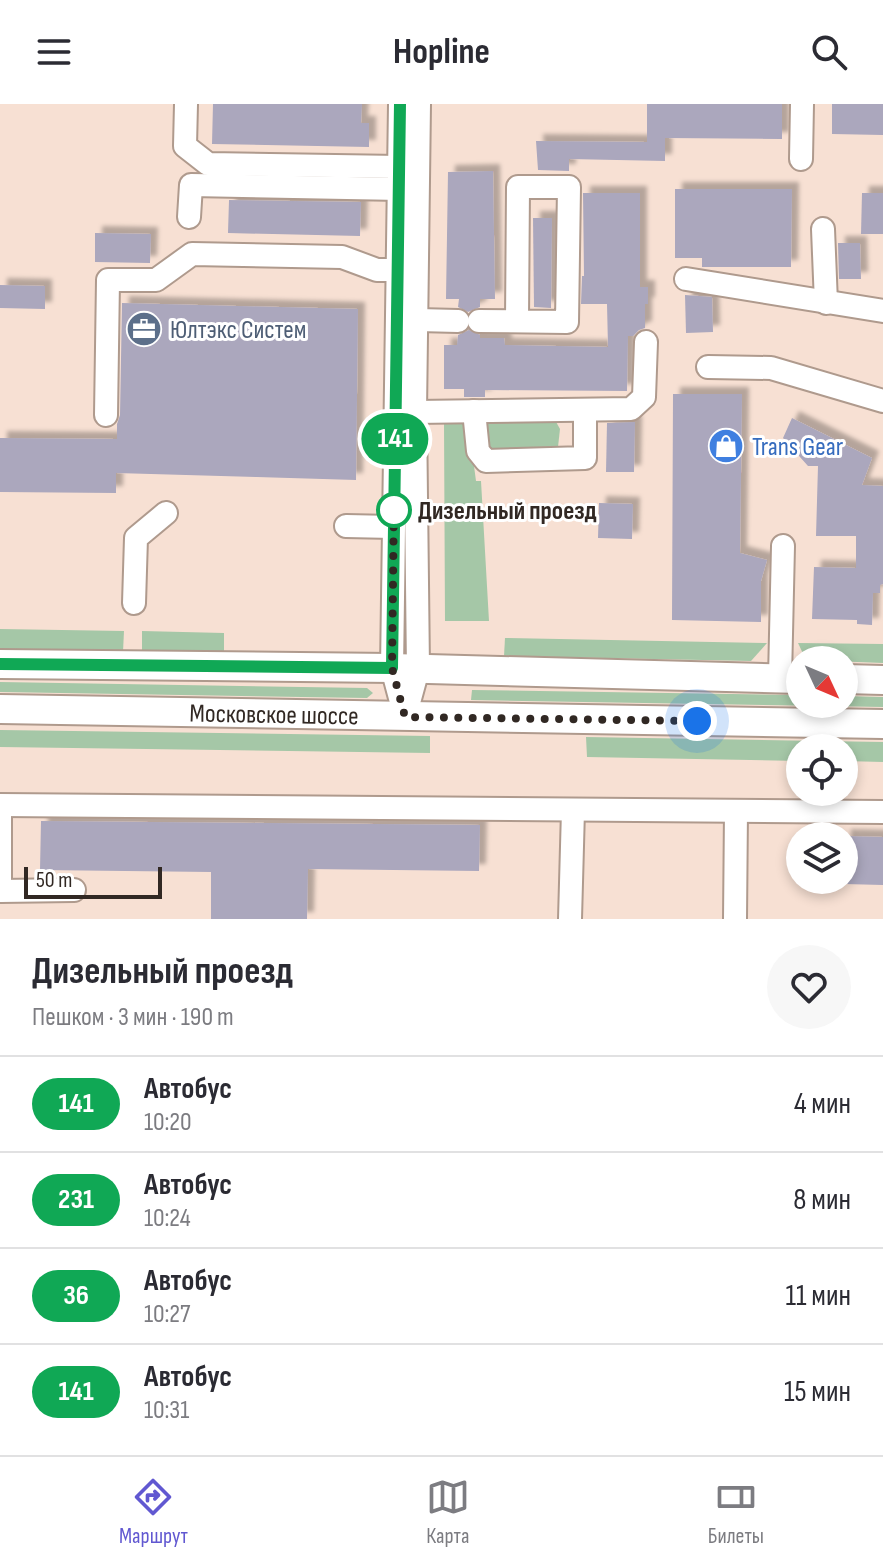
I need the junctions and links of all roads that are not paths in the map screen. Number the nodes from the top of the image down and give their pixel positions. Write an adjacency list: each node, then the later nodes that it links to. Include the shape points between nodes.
1 (186, 104): 6 (street, via 185,146 208,164)
2 (400, 104): 6 (street)
3 (419, 104): 13 (street)
4 (802, 104): 5 (street)
5 (801, 159)
6 (400, 178): 7 (street, via 191,185); 9 (street)
7 (189, 217)
8 (823, 229): 11 (street)
9 (399, 270): 21 (street, via 377,270 342,257 192,254 156,280 108,280); 24 (street)
10 (686, 279): 11 (street)
11 (826, 303): 12 (street)
12 (883, 311)
13 (418, 320): 14 (street); 20 (street)
14 (517, 321): 14 (street, via 567,322 569,187 518,187)
15 (646, 342): 19 (street, via 645,388 639,404 619,411)
16 (708, 367): 17 (street, via 771,368)
17 (883, 401)
18 (474, 411): 19 (street); 19 (street, via 478,451 486,461 585,465); 20 (street)
19 (585, 411)
20 (415, 412): 29 (street)
21 (106, 415)
22 (166, 513): 26 (street, via 136,538)
23 (346, 526): 24 (street)
24 (393, 527): 29 (street)
25 (783, 546): 27 (street)
26 (134, 603)
27 (788, 646)
28 (0, 664): 29 (main road, Московское шоссе)
29 (405, 669): 30 (main road, Московское шоссе); 34 (street)
30 (786, 678)
31 (858, 679): 32 (main road)
32 (883, 680)
33 (0, 709): 34 (main road, Московское шоссе)
34 (405, 717): 35 (main road, Московское шоссе)
35 (883, 724)
36 (0, 805): 37 (street)
37 (573, 810): 38 (street); 43 (street)
38 (736, 811): 40 (street); 44 (street)
39 (0, 812): 42 (street)
40 (883, 812)
41 (74, 890): 42 (street)
42 (0, 891)
43 (570, 919)
44 (735, 919)

